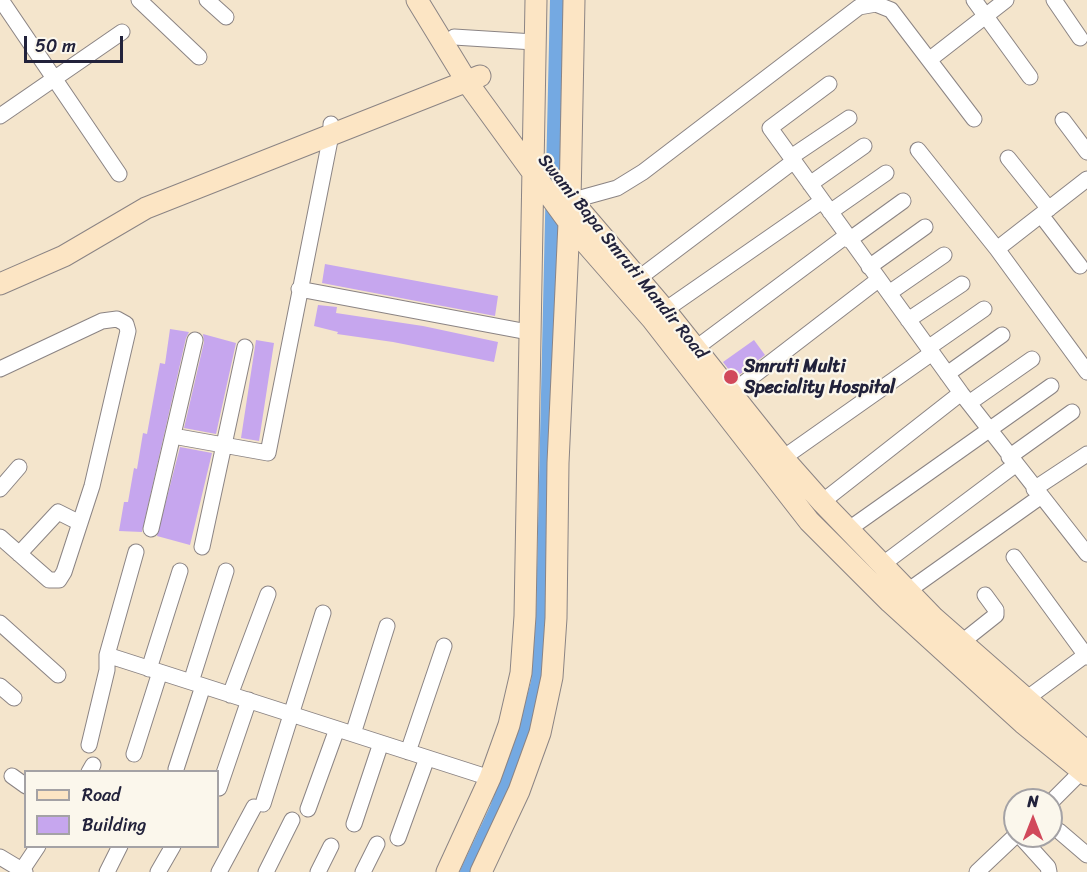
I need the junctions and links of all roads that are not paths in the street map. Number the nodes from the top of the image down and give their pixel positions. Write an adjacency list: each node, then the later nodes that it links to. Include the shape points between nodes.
1 (1, 0): 13 (street)
2 (139, 0): 18 (street)
3 (207, 0): 12 (street)
4 (417, 0): 20 (street)
5 (431, 0): 15 (street, Swami Bapa Smruti Mandir Road)
6 (536, 0): 17 (street)
7 (574, 0): 39 (street)
8 (974, 0): 11 (street)
9 (1006, 0): 11 (street)
10 (1054, 0): 16 (street)
11 (985, 15): 19 (street); 21 (street)
12 (226, 17)
13 (6, 20): 22 (street)
14 (122, 32): 22 (street)
15 (454, 37): 17 (street); 20 (street, Swami Bapa Smruti Mandir Road)
16 (1080, 38)
17 (534, 42): 33 (street)
18 (199, 57)
19 (929, 60): 26 (street); 39 (street, via 891,10 876,4 859,7 643,172 617,188)
20 (471, 74): 28 (street); 33 (street, Swami Bapa Smruti Mandir Road)
21 (1030, 77)
22 (55, 80): 24 (street); 36 (street)
23 (829, 84): 34 (street, via 770,128)
24 (0, 116)
25 (849, 118): 34 (street)
26 (974, 119)
27 (1063, 120): 31 (street)
28 (331, 129): 45 (street, via 146,208); 55 (street)
29 (864, 146): 38 (street)
30 (918, 150): 47 (street)
31 (1087, 152)
32 (1008, 158): 42 (street)
33 (533, 159): 39 (street, Swami Bapa Smruti Mandir Road); 43 (street); 60 (street)
34 (793, 159): 38 (street); 52 (street)
35 (886, 173): 41 (street)
36 (119, 174)
37 (1087, 179): 42 (street)
38 (810, 184): 41 (street)
39 (570, 201): 43 (street); 52 (street, Swami Bapa Smruti Mandir Road)
40 (903, 201): 46 (street)
41 (826, 206): 46 (street); 58 (street)
42 (1045, 212): 47 (street); 49 (street)
43 (569, 222): 122 (street, via 652,319 809,520 890,602 1023,723); 128 (street, via 552,677 540,733)
44 (925, 228): 51 (street)
45 (91, 236): 50 (street); 53 (street, via 64,256)
46 (848, 238): 51 (street); 64 (street)
47 (997, 249): 68 (street)
48 (944, 255): 56 (street)
49 (1080, 266)
50 (0, 273)
51 (874, 273): 56 (street); 71 (street)
52 (639, 278): 58 (street, Swami Bapa Smruti Mandir Road)
53 (0, 284)
54 (962, 284): 59 (street)
55 (299, 289): 60 (street); 76 (street, via 268,453)
56 (889, 293): 59 (street)
57 (984, 309): 65 (street)
58 (665, 310): 64 (street, Swami Bapa Smruti Mandir Road)
59 (908, 320): 65 (street)
60 (528, 332): 125 (street, via 521,673)
61 (1002, 335): 69 (street)
62 (195, 340): 75 (street)
63 (245, 347): 76 (street)
64 (696, 348): 71 (street, Swami Bapa Smruti Mandir Road)
65 (930, 350): 69 (street); 78 (street)
66 (1032, 359): 72 (street)
67 (0, 369): 84 (street, via 102,321 117,319 126,324 128,331)
68 (1087, 372)
69 (947, 374): 72 (street)
70 (1051, 386): 74 (street)
71 (731, 393): 78 (street, Swami Bapa Smruti Mandir Road)
72 (965, 398): 74 (street); 83 (street)
73 (1072, 412): 79 (street)
74 (990, 429): 79 (street); 86 (street)
75 (173, 436): 76 (street); 85 (street)
76 (225, 447): 88 (street)
77 (1087, 454): 82 (street)
78 (783, 459): 83 (street, Swami Bapa Smruti Mandir Road)
79 (1012, 461): 82 (street); 93 (street)
80 (19, 468): 81 (street)
81 (0, 489)
82 (1037, 493): 91 (street); 96 (street)
83 (822, 502): 86 (street, Swami Bapa Smruti Mandir Road)
84 (80, 523): 90 (street, via 58,512); 90 (street, via 59,580 50,580)
85 (151, 529)
86 (849, 529): 93 (street, Swami Bapa Smruti Mandir Road)
87 (0, 537): 90 (street)
88 (202, 547)
89 (136, 552): 104 (street)
90 (19, 554)
91 (1087, 554)
92 (1014, 557): 105 (street)
93 (883, 564): 96 (street, Swami Bapa Smruti Mandir Road)
94 (180, 571): 106 (street)
95 (226, 571): 108 (street)
96 (909, 590): 102 (street, Swami Bapa Smruti Mandir Road)
97 (268, 594): 110 (street)
98 (985, 595): 102 (street, via 996,615)
99 (323, 613): 114 (street)
100 (0, 623): 107 (street)
101 (387, 626): 116 (street)
102 (963, 642): 112 (street, Swami Bapa Smruti Mandir Road)
103 (444, 646): 119 (street)
104 (107, 655): 106 (street); 118 (street, via 108,670)
105 (1087, 655): 112 (street)
106 (155, 670): 108 (street); 120 (street)
107 (58, 675)
108 (197, 684): 110 (street); 123 (street)
109 (0, 686): 111 (street)
110 (230, 695): 113 (street)
111 (14, 698)
112 (1026, 699): 122 (street, Swami Bapa Smruti Mandir Road)
113 (249, 700): 114 (street); 127 (street)
114 (291, 714): 115 (street); 147 (street, via 259,806)
115 (337, 729): 116 (street); 130 (street)
116 (353, 734): 117 (street)
117 (381, 743): 119 (street); 132 (street)
118 (89, 745)
119 (408, 752): 121 (street)
120 (134, 754)
121 (426, 758): 125 (street); 134 (street)
122 (1086, 766): 129 (street)
123 (176, 769)
124 (12, 776): 126 (street)
125 (490, 778): 128 (street); 151 (street)
126 (24, 785)
127 (219, 788)
128 (518, 790): 152 (street)
129 (1063, 790)
130 (308, 809)
131 (292, 820): 148 (street)
132 (354, 824)
133 (1063, 834): 142 (street)
134 (398, 838)
135 (377, 844): 150 (street)
136 (331, 846): 149 (street)
137 (37, 848): 144 (street)
138 (119, 848): 145 (street)
139 (173, 848): 146 (street)
140 (1004, 848): 153 (street)
141 (1029, 848): 154 (street)
142 (1087, 855)
143 (0, 857): 144 (street)
144 (24, 871)
145 (107, 872)
146 (158, 872)
147 (219, 872)
148 (266, 872)
149 (318, 872)
150 (363, 872)
151 (447, 872)
152 (481, 872)
153 (977, 872)
154 (1049, 872)

